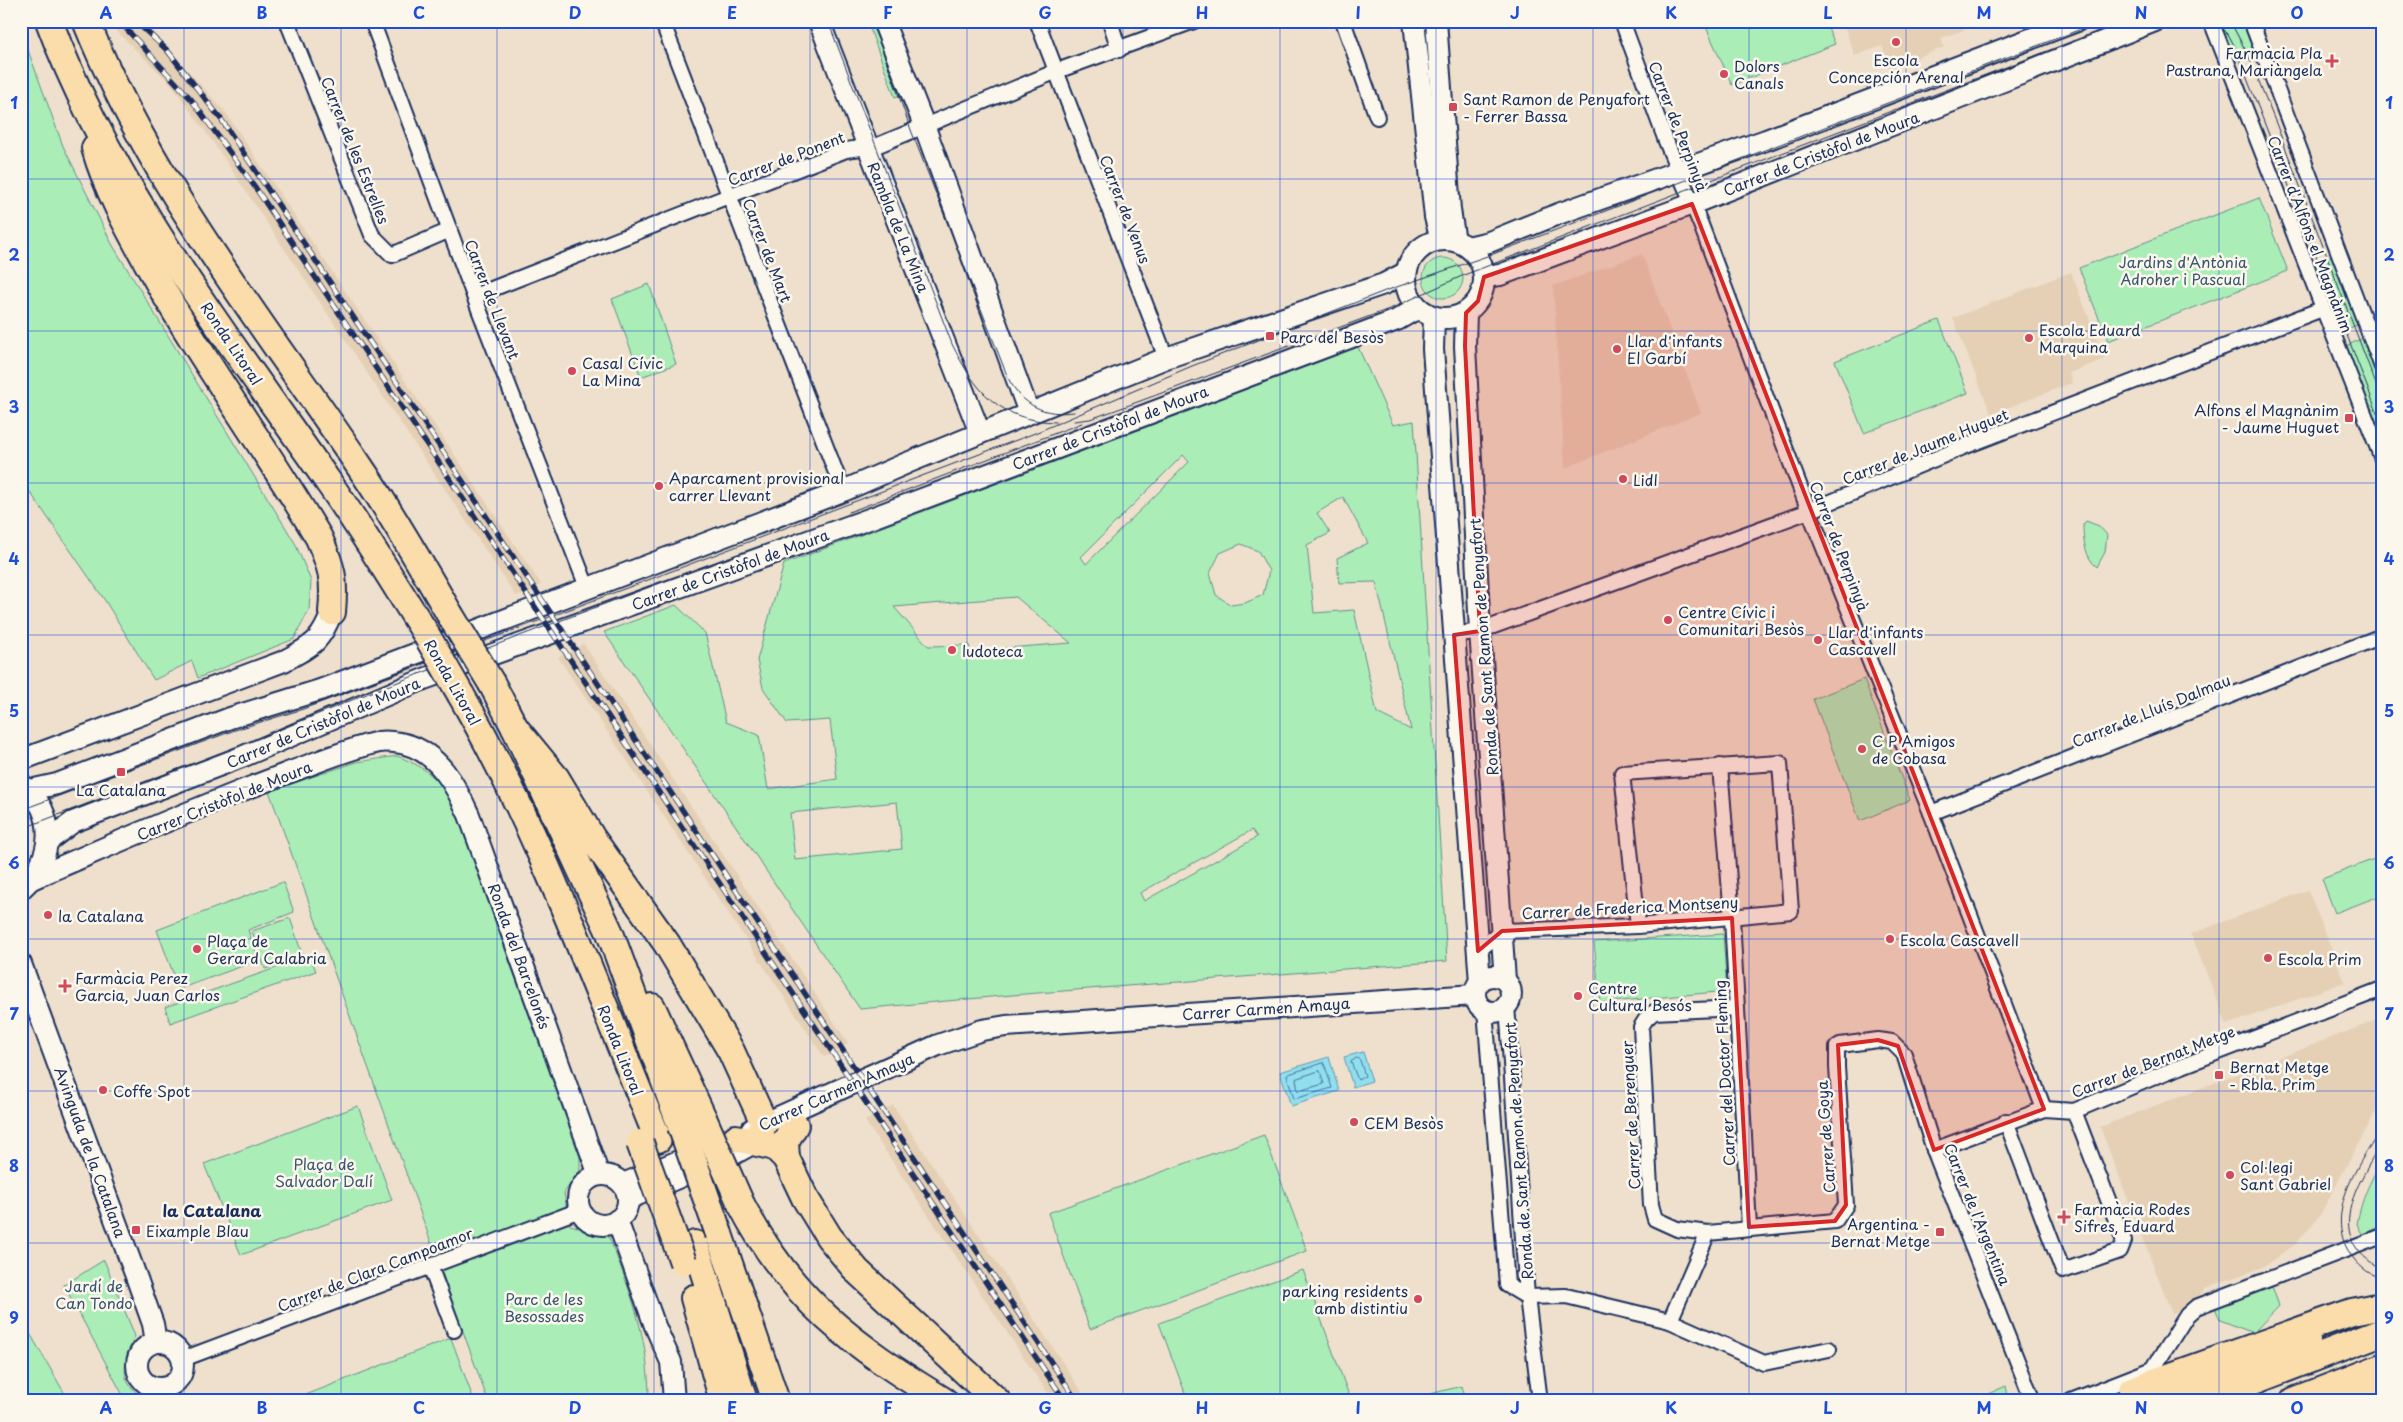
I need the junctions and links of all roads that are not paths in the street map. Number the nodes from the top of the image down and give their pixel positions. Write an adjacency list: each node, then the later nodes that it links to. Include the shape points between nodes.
1 (287, 21): 28 (street, Carrer de les Estrelles, via 372,235 392,255)
2 (372, 21): 28 (street, Carrer de Llevant)
3 (662, 21): 26 (street, Carrer de Mart)
4 (819, 21): 24 (street, Rambla de La Mina)
5 (883, 21): 23 (street)
6 (1037, 21): 20 (street, Carrer de Venus)
7 (1110, 21): 19 (street)
8 (1194, 21): 19 (street, Carrer de Ponent)
9 (1344, 21): 22 (street)
10 (1414, 21): 29 (street, via 1434,209)
11 (1436, 21): 29 (street)
12 (1622, 21): 25 (street, Carrer de Perpinyà)
13 (2077, 21): 25 (street)
14 (2155, 21): 27 (street, Carrer de Cristòfol de Moura)
15 (2211, 21): 33 (street, Carrer d'Alfons el Magnànim)
16 (2251, 21): 37 (street, Carrer d'Alfons el Magnànim)
17 (89, 30): 48 (highway, Ronda Litoral, bridge, via 128,112 190,218 394,518)
18 (53, 32): 21 (highway, Ronda Litoral)
19 (1119, 50): 20 (street, Carrer de Ponent)
20 (1057, 71): 23 (street, Carrer de Ponent); 36 (street, Carrer de Venus)
21 (79, 95): 44 (highway, via 102,173 118,211 193,340 319,538 332,568 335,586); 85 (highway, Ronda Litoral, bridge, via 162,239 330,485 423,629 484,736 533,833 576,932)
22 (1378, 117)
23 (924, 125): 24 (street, Carrer de Ponent); 38 (street)
24 (867, 147): 26 (street, Carrer de Ponent, via 846,150); 39 (street, Rambla de La Mina)
25 (1678, 172): 27 (street, Carrer de Perpinyà); 29 (street, via 1489,242)
26 (730, 197): 32 (street, Carrer de Ponent); 41 (street, Carrer de Mart)
27 (1692, 204): 31 (street, Carrer de Cristòfol de Moura, via 1500,275); 42 (street, Carrer de Perpinyà)
28 (450, 230): 32 (street, Carrer de Llevant)
29 (1454, 242): 30 (street, via 1427,244 1416,252); 31 (street, via 1475,254)
30 (1405, 273): 34 (street, via 1411,300); 36 (street, Carrer de Cristòfol de Moura, via 1384,284)
31 (1484, 277): 35 (street, via 1484,289 1478,301)
32 (474, 296): 43 (street, Carrer de Llevant)
33 (2322, 309): 40 (street, Carrer d'Alfons el Magnànim); 42 (street, Carrer de Jaume Huguet, via 1966,446)
34 (1426, 313): 35 (street, via 1450,319); 47 (street, Ronda de Sant Ramon de Penyafort, via 1433,349); 56 (street, Carrer de Cristòfol de Moura, via 1396,320 869,519 424,679 244,756 72,822)
35 (1466, 313): 45 (street, Ronda de Sant Ramon de Penyafort)
36 (1166, 358): 38 (street, Carrer de Cristòfol de Moura)
37 (2382, 367)
38 (1029, 413): 39 (street, Carrer de Cristòfol de Moura)
39 (980, 433): 41 (street, Carrer de Cristòfol de Moura)
40 (2382, 458)
41 (843, 491): 43 (street, Carrer de Cristòfol de Moura)
42 (1809, 511): 45 (street, Carrer de Jaume Huguet); 55 (street, Carrer de Perpinyà)
43 (587, 587): 54 (street, Carrer de Cristòfol de Moura, via 320,690 230,718 57,784)
44 (332, 612): 51 (street, via 324,632 314,644 284,661)
45 (1480, 631): 47 (street, Carrer de Jaume Huguet); 60 (street, Ronda de Sant Ramon de Penyafort)
46 (2382, 636): 55 (street, Carrer de Lluís Dalmau)
47 (1454, 640): 61 (street, Ronda de Sant Ramon de Penyafort)
48 (515, 728): 73 (highway, Ronda Litoral, via 610,932); 75 (highway, via 556,778 602,853 667,944 731,1051)
49 (421, 750): 57 (street, Carrer Cristòfol de Moura, via 405,744 381,742 348,751 222,798); 78 (street, Ronda del Barcelonés, via 456,785 469,815)
50 (21, 751): 51 (street)
51 (45, 751): 52 (street)
52 (21, 760)
53 (1720, 766): 58 (street, Carrer del Doctor Fleming); 58 (street, Carrer de Frederica Montseny, via 1780,763 1791,911); 59 (street, via 1622,773)
54 (25, 787): 56 (street, via 43,812)
55 (1931, 813): 70 (street, Carrer de Perpinyà)
56 (48, 840): 57 (street, via 43,861)
57 (27, 884)
58 (1732, 918): 59 (street, Carrer de Frederica Montseny); 67 (street, Carrer del Doctor Fleming)
59 (1638, 926): 60 (street, Carrer de Frederica Montseny)
60 (1502, 931): 61 (street, Carrer de Frederica Montseny); 63 (street, Ronda de Sant Ramon de Penyafort)
61 (1478, 951): 65 (street, Ronda de Sant Ramon de Penyafort)
62 (21, 964): 94 (street, Avinguda de la Catalana, via 146,1302)
63 (1506, 980): 65 (street, via 1490,976); 66 (street, via 1511,991)
64 (2382, 989): 71 (street, Carrer de Bernat Metge)
65 (1480, 996): 66 (street, via 1494,1012); 68 (street, Carrer Carmen Amaya); 87 (street, Ronda de Sant Ramon de Penyafort, via 1508,1285)
66 (1507, 1005): 87 (street, Ronda de Sant Ramon de Penyafort)
67 (1737, 1008): 82 (street, Carrer del Doctor Fleming); 83 (street, Carrer de Berenguer, via 1654,1012 1641,1027 1651,1205 1655,1219 1677,1229)
68 (1057, 1021): 74 (street, Carrer Carmen Amaya, via 945,1055); 75 (street, Carrer Carmen Amaya, via 1006,1026 938,1045)
69 (1892, 1042): 76 (street, Carrer de l'Argentina, via 1904,1054); 82 (street, Carrer de Goya, via 1878,1040 1837,1047 1846,1205 1835,1221)
70 (2044, 1109): 71 (street, Carrer de Bernat Metge); 72 (street, Carrer de Bernat Metge)
71 (2074, 1110): 72 (street, via 2124,1241 2120,1251 2063,1271)
72 (2006, 1121): 76 (street, Carrer de Bernat Metge)
73 (692, 1122): 106 (highway, Ronda Litoral, bridge, via 719,1234); 107 (highway, bridge, via 762,1242 810,1303 855,1343)
74 (794, 1124): 75 (street, Carrer Carmen Amaya); 77 (highway, via 785,1142)
75 (752, 1134): 77 (highway, via 775,1147); 79 (street, Carrer Carmen Amaya, via 734,1154)
76 (1934, 1150): 110 (street, Carrer de l'Argentina)
77 (786, 1158): 108 (highway, via 829,1237 857,1271)
78 (599, 1175): 79 (street, via 611,1176); 80 (street, via 588,1179 582,1186 578,1195)
79 (625, 1192): 81 (street, via 625,1212)
80 (580, 1210): 81 (street, via 590,1221 600,1225); 86 (street, Carrer de Clara Campoamor)
81 (617, 1220): 91 (street)
82 (1749, 1227): 83 (street)
83 (1708, 1233): 90 (street)
84 (2382, 1236): 111 (street, via 2196,1307 2186,1315 2153,1369)
85 (689, 1253): 104 (highway); 105 (highway, Ronda Litoral)
86 (430, 1266): 92 (street); 96 (street, Carrer de Clara Campoamor)
87 (1527, 1297): 90 (street, via 1566,1296); 109 (street, Ronda de Sant Ramon de Penyafort)
88 (2382, 1306): 100 (highway, via 2352,1312)
89 (2382, 1312): 100 (main road)
90 (1670, 1321): 95 (street, via 1764,1363)
91 (655, 1326): 102 (street); 103 (street, via 671,1362)
92 (454, 1330)
93 (2382, 1332): 112 (highway)
94 (156, 1342): 96 (street, via 176,1348); 99 (street, via 138,1356 138,1372 148,1384)
95 (1829, 1349)
96 (182, 1359): 99 (street)
97 (2382, 1367): 113 (highway)
98 (2382, 1387): 114 (main road)
99 (175, 1393)
100 (2143, 1395)
101 (2382, 1398): 115 (highway)
102 (661, 1401)
103 (674, 1401)
104 (723, 1401)
105 (744, 1401)
106 (776, 1401)
107 (944, 1401)
108 (997, 1401)
109 (1540, 1401)
110 (2033, 1401)
111 (2071, 1401)
112 (2201, 1401)
113 (2294, 1401)
114 (2346, 1401)
115 (2376, 1401)

